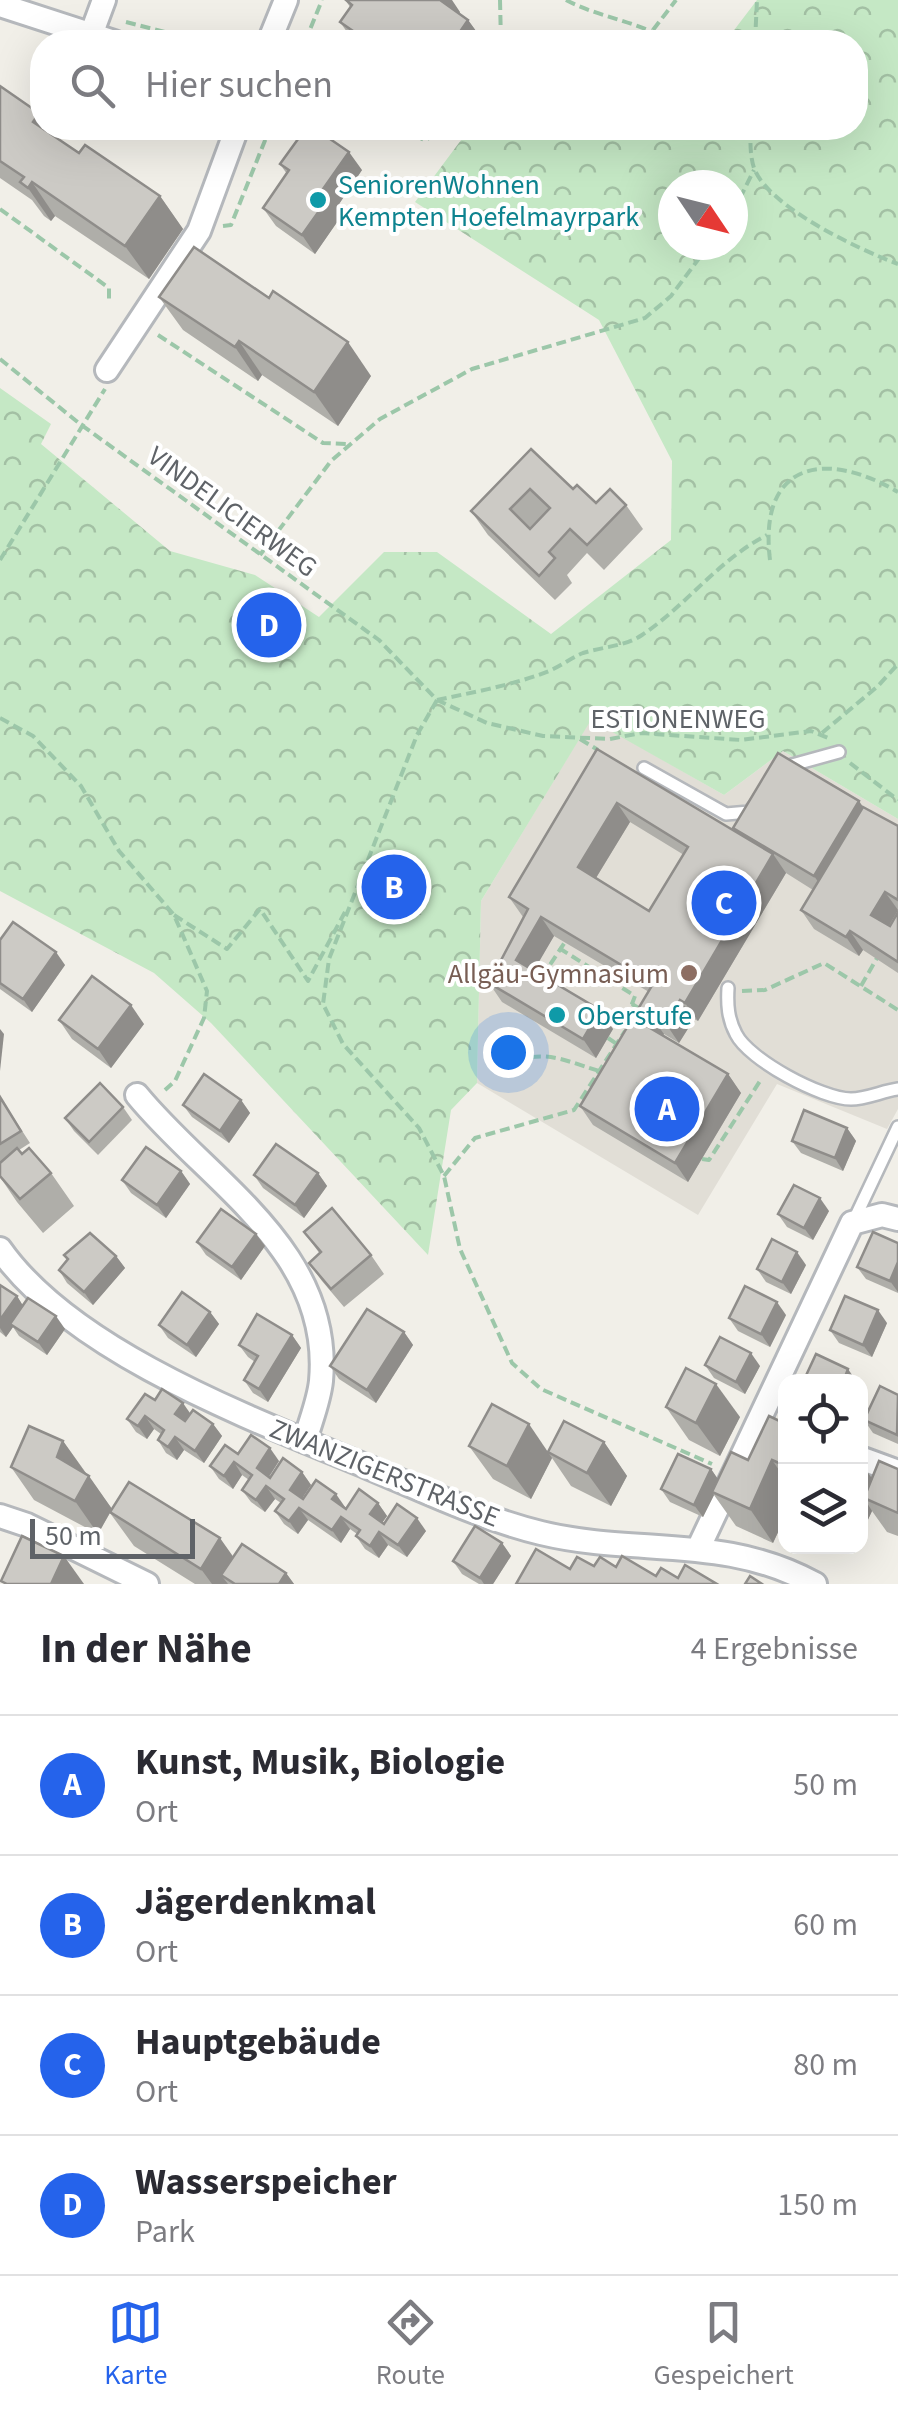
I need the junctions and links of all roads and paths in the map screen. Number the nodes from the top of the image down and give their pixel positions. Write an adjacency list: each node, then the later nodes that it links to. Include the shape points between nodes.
1 (286, 0): 10 (street)
2 (322, 0): 11 (path)
3 (500, 0): 12 (path)
4 (566, 0): 13 (path)
5 (676, 0): 13 (path)
6 (757, 0): 14 (path)
7 (0, 5): 8 (street)
8 (98, 17): 9 (path)
9 (153, 30)
10 (274, 30)
11 (310, 30)
12 (500, 30)
13 (653, 30)
14 (756, 30)
15 (232, 140): 21 (street)
16 (265, 140): 21 (path, via 231,225)
17 (752, 140): 18 (path)
18 (754, 170): 19 (path); 23 (path, via 787,206)
19 (748, 182)
20 (0, 209): 24 (path, via 109,288)
21 (199, 231): 25 (street)
22 (698, 260): 29 (path, via 644,318 472,369 380,418)
23 (898, 264)
24 (109, 301)
25 (141, 324): 27 (street); 29 (path, via 323,442)
26 (0, 359): 28 (path, VINDELICIERWEG)
27 (110, 374): 28 (path)
28 (80, 424): 32 (path, VINDELICIERWEG); 33 (path)
29 (348, 444): 32 (path)
30 (898, 492): 31 (path, via 839,466 812,467 788,482 770,508)
31 (767, 535): 34 (path); 36 (path, via 745,546 677,611 636,639)
32 (259, 556): 36 (path, VINDELICIERWEG, via 379,640)
33 (0, 560)
34 (770, 560)
35 (898, 664): 38 (path)
36 (437, 700): 39 (path, ESTIONENWEG, via 487,723); 46 (path)
37 (0, 718): 47 (path, via 33,736 80,786 120,850)
38 (822, 732): 39 (path, ESTIONENWEG, via 741,740 642,733); 40 (path)
39 (580, 739): 41 (path)
40 (838, 752): 43 (lane, via 792,764); 45 (path)
41 (603, 754)
42 (644, 768): 44 (lane, via 726,814 749,812)
43 (781, 776)
44 (760, 800)
45 (898, 800)
46 (353, 898): 47 (path, via 308,981 260,909 227,949); 71 (path, via 329,959 322,1004 343,1044 419,1128)
47 (174, 915): 66 (path, via 207,991 204,1018)
48 (564, 942): 49 (path)
49 (560, 948): 52 (path); 57 (path, via 634,996)
50 (877, 958): 54 (path)
51 (533, 971): 52 (path)
52 (542, 976): 53 (path)
53 (557, 986)
54 (860, 986): 55 (path, via 824,964 766,990); 59 (path)
55 (728, 988): 63 (lane, via 728,1016 737,1037)
56 (587, 1003): 57 (path, via 617,1021)
57 (632, 1004): 58 (path)
58 (640, 1009): 60 (path); 65 (path)
59 (898, 1010)
60 (650, 1014)
61 (608, 1038): 62 (path, bridge)
62 (626, 1050)
63 (770, 1064): 67 (lane, via 814,1089 852,1099); 70 (path, via 709,1160)
64 (502, 1065): 65 (path, via 554,1054)
65 (599, 1071): 71 (path, via 574,1110 475,1138)
66 (174, 1081)
67 (898, 1089)
68 (137, 1095): 77 (street, via 170,1135 246,1201 291,1262 316,1317 321,1381)
69 (898, 1127): 73 (lane)
70 (702, 1158)
71 (444, 1176): 79 (path, via 460,1249 512,1363 540,1389)
72 (898, 1219): 73 (street, via 882,1215)
73 (852, 1224): 75 (street)
74 (0, 1249): 77 (street, ZWANZIGERSTRASSE, via 61,1310 119,1350)
75 (759, 1419): 76 (street); 79 (street)
76 (778, 1426)
77 (305, 1441): 82 (street, ZWANZIGERSTRASSE, via 541,1533)
78 (868, 1461): 80 (street)
79 (732, 1472): 82 (street)
80 (898, 1472)
81 (0, 1516): 83 (street)
82 (700, 1547): 84 (street, ZWANZIGERSTRASSE, via 754,1557)
83 (147, 1584)
84 (816, 1584)

